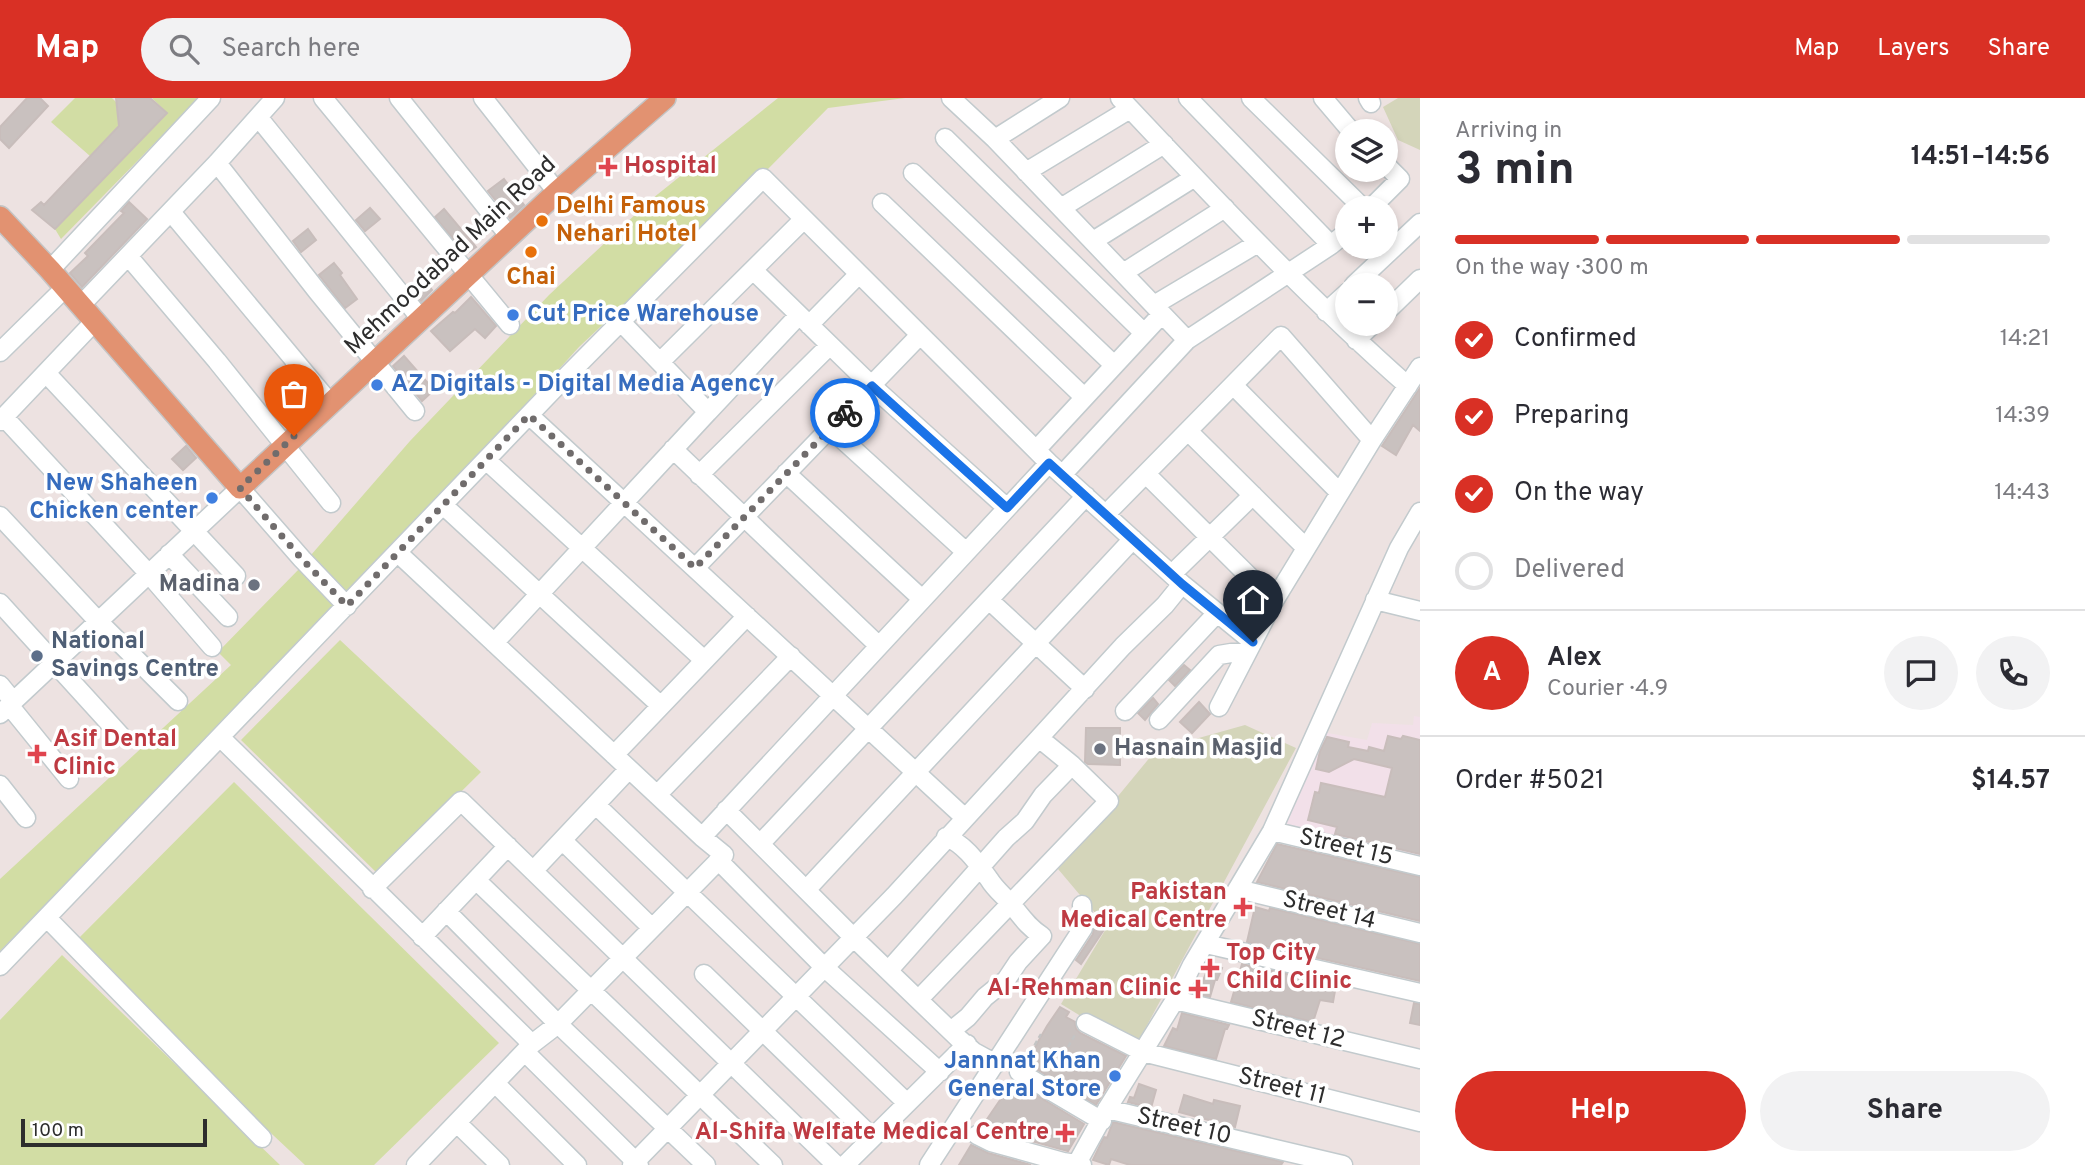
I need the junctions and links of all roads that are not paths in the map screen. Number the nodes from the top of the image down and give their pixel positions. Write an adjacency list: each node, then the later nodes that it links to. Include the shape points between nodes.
1 (211, 98): 39 (street)
2 (275, 98): 13 (street)
3 (323, 98): 45 (street)
4 (399, 98): 33 (street)
5 (483, 98): 23 (street)
6 (951, 98): 16 (street)
7 (1059, 98): 16 (street)
8 (1188, 98): 37 (street)
9 (1251, 98): 24 (street)
10 (1323, 98): 14 (street)
11 (651, 102): 23 (main road, Mehmoodabad Main Road)
12 (1125, 103): 17 (street); 19 (street)
13 (258, 117): 18 (street); 53 (street)
14 (1341, 119)
15 (945, 138): 57 (street)
16 (995, 139): 19 (street)
17 (1164, 144): 21 (street); 27 (street)
18 (218, 163): 29 (street); 64 (street)
19 (1026, 172): 27 (street)
20 (913, 173): 66 (street)
21 (1195, 177): 28 (street); 34 (street)
22 (1397, 182): 25 (street)
23 (557, 192): 33 (main road, Mehmoodabad Main Road)
24 (1351, 196)
25 (1383, 196)
26 (882, 203): 72 (street)
27 (1061, 208): 34 (street)
28 (1225, 208): 36 (street); 41 (street)
29 (171, 212): 38 (street); 73 (street)
30 (0, 217): 39 (main road)
31 (804, 219): 40 (street); 43 (street); 55 (street, via 763,178)
32 (1420, 223): 42 (street)
33 (510, 237): 45 (main road, Mehmoodabad Main Road)
34 (1093, 242): 41 (street)
35 (1335, 242): 37 (street)
36 (1258, 243): 44 (street); 50 (street)
37 (1331, 245): 44 (street)
38 (128, 256): 52 (street); 81 (street)
39 (50, 270): 47 (main road)
40 (753, 270): 54 (street); 65 (street)
41 (1123, 273): 50 (street)
42 (1367, 273)
43 (859, 274): 54 (street); 58 (street)
44 (1288, 274): 51 (street); 61 (street)
45 (468, 275): 53 (main road, Mehmoodabad Main Road); 56 (street)
46 (1420, 279): 48 (street)
47 (65, 288): 52 (main road); 63 (street)
48 (1398, 300)
49 (1335, 304): 51 (street)
50 (1158, 309): 57 (street); 61 (street)
51 (1326, 312): 60 (street)
52 (88, 313): 68 (street); 89 (main road)
53 (421, 319): 64 (main road, Mehmoodabad Main Road)
54 (804, 320): 62 (street); 75 (street)
55 (621, 322): 65 (street); 76 (street)
56 (510, 325)
57 (1144, 333): 66 (street)
58 (920, 335): 70 (street); 83 (street)
59 (1360, 336): 60 (street)
60 (1356, 340): 71 (street)
61 (1187, 341): 85 (street)
62 (830, 345): 70 (street); 88 (street)
63 (0, 352)
64 (376, 361): 73 (main road, Mehmoodabad Main Road); 74 (street)
65 (660, 362): 75 (street)
66 (1114, 365): 72 (street)
67 (1420, 367): 71 (street)
68 (46, 373): 77 (street); 101 (street)
69 (1233, 385): 79 (street); 80 (street, via 1281,336); 90 (street)
70 (872, 386): 78 (street); 96 (street)
71 (1408, 386): 80 (street)
72 (1084, 397): 83 (street)
73 (330, 403): 81 (main road, Mehmoodabad Main Road)
74 (415, 411)
75 (708, 412): 82 (street)
76 (529, 415): 84 (street); 93 (street)
77 (2, 419): 110 (street)
78 (830, 428): 86 (street); 106 (street)
79 (1188, 430): 87 (street); 91 (street)
80 (1372, 440): 90 (street)
81 (284, 446): 89 (main road, Mehmoodabad Main Road); 94 (street)
82 (673, 449): 88 (street); 93 (street)
83 (1036, 450): 85 (street)
84 (486, 460): 95 (street); 104 (street)
85 (1056, 469): 92 (street); 96 (street)
86 (786, 473): 100 (street); 114 (street)
87 (1146, 474): 98 (street); 102 (street)
88 (699, 475): 100 (street)
89 (240, 488): 101 (street, Mehmoodabad Main Road); 119 (street)
90 (1340, 494): 105 (street)
91 (1253, 495): 102 (street); 105 (street)
92 (1086, 496): 98 (street); 115 (street)
93 (624, 502): 104 (street); 109 (street)
94 (331, 503)
95 (443, 505): 107 (street); 113 (street)
96 (1007, 508): 106 (street)
97 (1420, 512): 116 (street)
98 (1106, 514): 103 (street)
99 (0, 516): 124 (street)
100 (744, 517): 109 (street); 127 (street)
101 (194, 531): 108 (street, Mehmoodabad Main Road); 111 (street)
102 (1211, 538): 112 (street); 117 (street)
103 (1133, 539): 112 (street); 126 (street)
104 (581, 548): 113 (street); 131 (street)
105 (1306, 548): 117 (street)
106 (966, 552): 114 (street)
107 (398, 553): 119 (street); 125 (street)
108 (169, 554): 110 (street, Mehmoodabad Main Road); 123 (street)
109 (695, 568): 122 (street)
110 (149, 574): 124 (street, Mehmoodabad Main Road); 128 (street)
111 (236, 576)
112 (1177, 579): 121 (street); 134 (street, via 1165,605)
113 (540, 594): 125 (street); 137 (street)
114 (922, 599): 127 (street)
115 (989, 600): 126 (street); 142 (street)
116 (1375, 600): 120 (street); 157 (street)
117 (1274, 601): 129 (street)
118 (0, 603): 132 (street)
119 (347, 606): 144 (street)
120 (1420, 611)
121 (1217, 613): 129 (street); 140 (street)
122 (747, 615): 130 (street); 131 (street)
123 (228, 617)
124 (98, 621): 132 (street, Mehmoodabad Main Road); 136 (street)
125 (494, 643): 146 (street)
126 (1036, 643): 134 (street); 149 (street)
127 (879, 646): 135 (street)
128 (212, 647)
129 (1250, 647): 139 (street); 141 (street, via 1219,655)
130 (791, 656): 135 (street); 152 (street)
131 (704, 660): 137 (street)
132 (54, 663): 138 (street, Mehmoodabad Main Road); 143 (street)
133 (0, 685): 138 (street)
134 (1085, 689): 145 (street)
135 (833, 695): 142 (street); 154 (street)
136 (178, 701)
137 (661, 706): 146 (street)
138 (7, 707): 150 (street)
139 (1219, 707)
140 (1125, 711)
141 (1160, 720)
142 (869, 728): 149 (street); 161 (street)
143 (121, 736)
144 (220, 738): 168 (street); 175 (street)
145 (1039, 738): 147 (street); 155 (street)
146 (614, 755): 148 (street)
147 (1072, 765): 165 (street); 172 (street, via 1109,801)
148 (629, 769): 152 (street); 153 (street)
149 (916, 772): 155 (street); 170 (street)
150 (69, 779)
151 (0, 785): 156 (street)
152 (657, 795): 158 (street)
153 (596, 804): 160 (street); 171 (street)
154 (726, 810): 158 (street); 161 (street)
155 (964, 817): 159 (street)
156 (26, 818)
157 (1272, 831): 164 (street, Street 15); 169 (street)
158 (702, 837): 163 (street, via 724,855)
159 (946, 838): 165 (street); 179 (street)
160 (562, 840): 166 (street); 176 (street)
161 (760, 844): 170 (street)
162 (508, 846): 166 (street); 167 (street); 168 (street, via 461,801)
163 (718, 860): 171 (street); 183 (street)
164 (1420, 866)
165 (982, 867): 172 (street); 184 (street)
166 (533, 871): 181 (street)
167 (476, 880): 174 (street); 186 (street)
168 (372, 889): 178 (street)
169 (1238, 889): 177 (street, Street 14); 180 (street)
170 (806, 890): 179 (street)
171 (686, 893): 176 (street); 188 (street)
172 (1010, 903): 189 (street); 193 (street, via 1042,936 1006,980)
173 (1082, 905): 200 (street, via 1083,928)
174 (446, 911): 178 (street); 192 (street)
175 (47, 918): 182 (street); 212 (street)
176 (652, 928): 181 (street)
177 (1420, 933)
178 (422, 937): 196 (street)
179 (853, 937): 183 (street); 184 (street)
180 (1206, 944): 187 (street); 190 (street)
181 (623, 958): 186 (street); 199 (street)
182 (0, 966)
183 (824, 967): 188 (street); 201 (street)
184 (889, 970): 189 (street)
185 (704, 974): 194 (street)
186 (591, 990): 192 (street); 204 (street)
187 (1420, 993)
188 (795, 997): 194 (street); 205 (street)
189 (919, 999): 193 (street)
190 (1175, 1000): 197 (street); 198 (street, Street 12)
191 (1086, 1023): 197 (street, Street 11)
192 (558, 1024): 196 (street); 209 (street)
193 (952, 1030): 195 (street)
194 (762, 1031): 199 (street); 211 (street)
195 (967, 1044): 200 (street); 201 (street)
196 (528, 1048): 203 (street); 214 (street)
197 (1143, 1052): 206 (street); 207 (street, Street 11)
198 (1420, 1059)
199 (731, 1063): 204 (street); 220 (street)
200 (996, 1064): 222 (street)
201 (940, 1072): 205 (street)
202 (1019, 1072): 206 (street, Street 10)
203 (495, 1083): 208 (street); 217 (street)
204 (700, 1095): 209 (street); 219 (street)
205 (907, 1103): 211 (street)
206 (1105, 1115): 215 (street); 223 (street, Street 10)
207 (1420, 1122)
208 (457, 1123): 213 (street); 216 (street)
209 (668, 1128): 214 (street); 218 (street)
210 (977, 1135): 215 (street)
211 (872, 1137): 221 (street)
212 (262, 1138)
213 (422, 1163)
214 (636, 1164)
215 (1078, 1164)
216 (499, 1165)
217 (577, 1165)
218 (706, 1165)
219 (773, 1165)
220 (836, 1165)
221 (845, 1165)
222 (929, 1165)
223 (1343, 1165)

